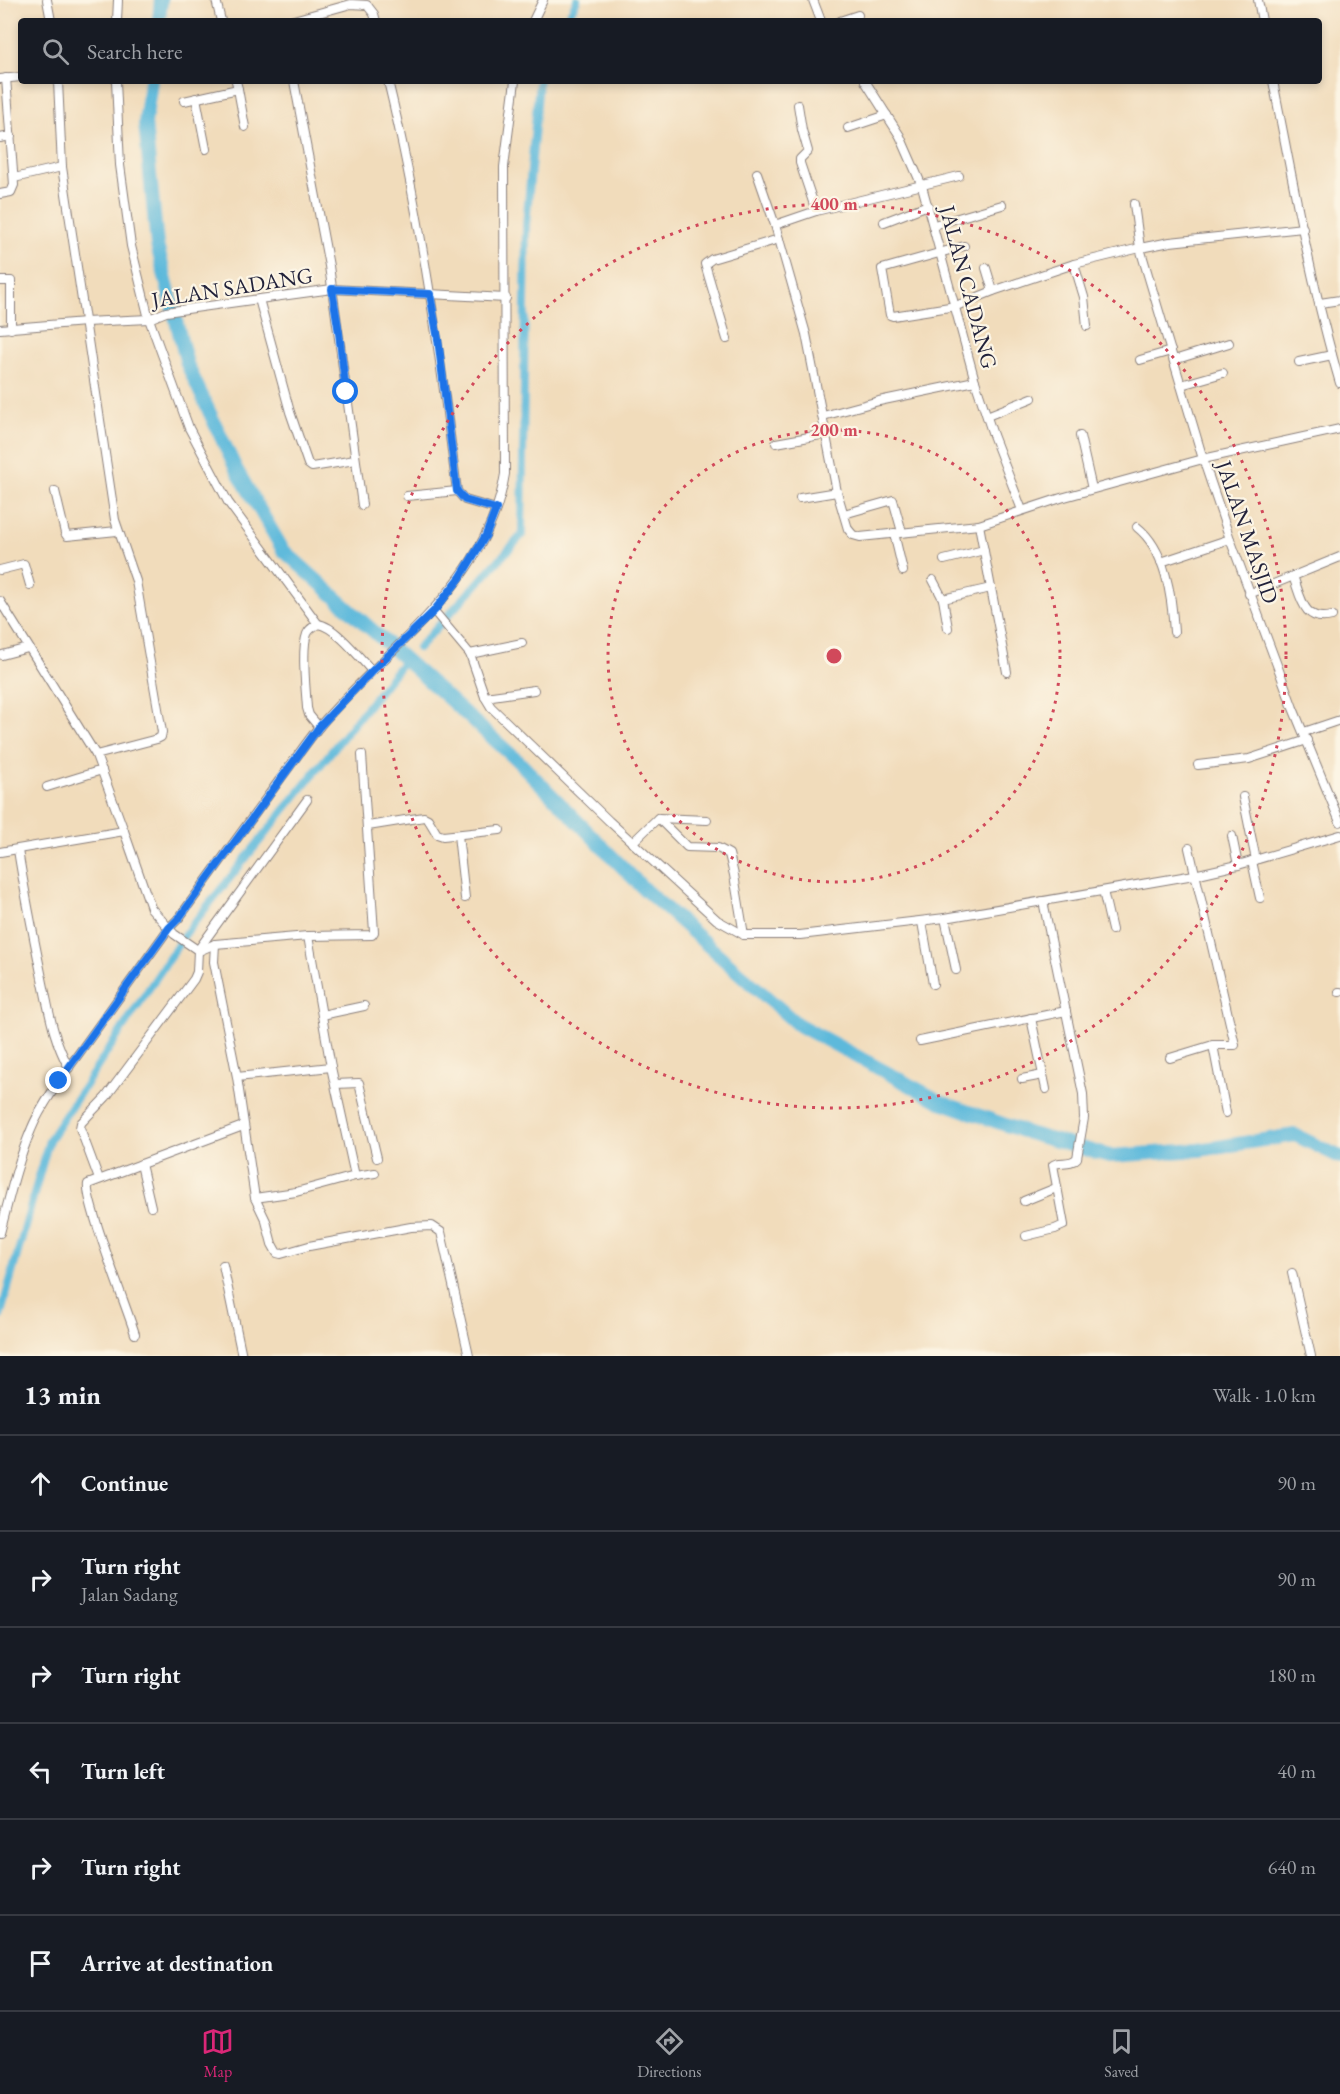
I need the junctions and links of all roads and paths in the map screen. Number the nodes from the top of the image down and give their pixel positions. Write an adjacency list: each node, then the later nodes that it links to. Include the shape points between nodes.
1 (47, 0): 9 (street)
2 (118, 0): 10 (street)
3 (216, 0): 11 (street)
4 (543, 0): 14 (street)
5 (813, 0): 15 (street)
6 (1258, 0): 17 (street)
7 (350, 2): 12 (street); 13 (street, via 367,5)
8 (858, 15): 16 (street)
9 (50, 18)
10 (117, 18)
11 (220, 18)
12 (299, 18)
13 (375, 18)
14 (534, 18)
15 (820, 18)
16 (849, 18)
17 (1261, 18)
18 (18, 77): 19 (street)
19 (3, 79): 31 (street)
20 (58, 84): 38 (street)
21 (116, 84): 67 (street, via 120,165 131,246)
22 (295, 84): 59 (street)
23 (389, 84): 61 (street)
24 (515, 84): 62 (street, via 504,167)
25 (867, 84): 32 (street, JALAN CADANG)
26 (1275, 84): 51 (street)
27 (237, 85): 28 (street); 33 (street)
28 (196, 98): 29 (street); 37 (street)
29 (184, 101)
30 (798, 105): 47 (street, via 808,151 800,163)
31 (5, 114): 35 (street)
32 (887, 115): 34 (street); 42 (street, JALAN CADANG)
33 (245, 127)
34 (848, 128)
35 (11, 136): 36 (street); 41 (street)
36 (0, 138)
37 (206, 149)
38 (62, 167): 41 (street); 68 (street)
39 (758, 173): 49 (street)
40 (959, 176): 42 (street)
41 (14, 178): 43 (street, via 11,192)
42 (922, 186): 46 (street, JALAN CADANG); 47 (street)
43 (0, 194)
44 (1134, 204): 54 (street, JALAN MASJID)
45 (1002, 205): 50 (street)
46 (928, 206): 48 (street); 50 (street, JALAN CADANG)
47 (816, 211): 49 (street)
48 (884, 222)
49 (775, 225): 52 (street)
50 (934, 225): 55 (street, JALAN CADANG)
51 (1303, 228): 54 (street); 65 (street)
52 (778, 239): 72 (street, via 705,264); 83 (street, via 806,334)
53 (964, 246): 55 (street)
54 (1140, 248): 56 (street); 75 (street, JALAN MASJID)
55 (940, 253): 66 (street, JALAN CADANG); 66 (street, via 882,269 889,313 893,316)
56 (1074, 264): 60 (street); 69 (street, via 1084,297)
57 (986, 268): 60 (street)
58 (0, 281): 71 (street, via 11,281)
59 (332, 289): 61 (street, JALAN SADANG); 63 (street, JALAN SADANG); 90 (street)
60 (993, 291): 66 (street)
61 (430, 294): 62 (street, JALAN SADANG); 93 (street)
62 (506, 298): 98 (street, via 507,453 502,495)
63 (259, 299): 67 (street, JALAN SADANG, via 166,312); 90 (street, via 308,464 312,467)
64 (1340, 300): 65 (street)
65 (1320, 303): 74 (street)
66 (956, 306): 79 (street, JALAN CADANG)
67 (149, 319): 68 (street, JALAN SADANG); 121 (street, via 189,428 220,490)
68 (85, 322): 71 (street, JALAN SADANG); 103 (street)
69 (1087, 326)
70 (0, 329): 71 (street, JALAN SADANG)
71 (11, 329)
72 (727, 339)
73 (1229, 343): 75 (street)
74 (1332, 355): 77 (street); 80 (street)
75 (1173, 356): 76 (street); 81 (street, JALAN MASJID)
76 (1140, 360)
77 (1299, 362)
78 (1223, 373): 81 (street)
79 (975, 381): 83 (street); 84 (street, JALAN CADANG)
80 (1340, 383)
81 (1181, 385): 89 (street, JALAN MASJID)
82 (1032, 398): 84 (street)
83 (823, 416): 86 (street)
84 (987, 416): 99 (street, JALAN CADANG)
85 (1340, 429): 89 (street)
86 (826, 434): 88 (street); 94 (street)
87 (1080, 436): 91 (street)
88 (776, 443)
89 (1203, 459): 91 (street); 105 (street, JALAN MASJID)
90 (355, 460): 97 (street)
91 (1092, 489): 99 (street)
92 (55, 491): 103 (street, via 67,536)
93 (457, 491): 95 (street); 98 (street, via 465,500)
94 (837, 492): 96 (street); 100 (street)
95 (407, 496)
96 (800, 498)
97 (362, 505)
98 (496, 509): 119 (street, via 473,559)
99 (1022, 510): 101 (street)
100 (844, 514): 104 (street, via 853,535); 104 (street, via 893,500)
101 (979, 525): 104 (street); 106 (street)
102 (1137, 526): 109 (street, via 1146,533)
103 (117, 531): 135 (street, via 136,581 162,735 157,740)
104 (898, 533): 111 (street)
105 (1230, 539): 109 (street); 116 (street, JALAN MASJID)
106 (984, 550): 108 (street); 115 (street)
107 (1340, 557): 112 (street)
108 (944, 560)
109 (1161, 562): 123 (street, via 1172,608)
110 (0, 570): 114 (street, via 24,564)
111 (903, 571)
112 (1293, 576): 116 (street); 120 (street, via 1305,608 1321,619)
113 (933, 580): 117 (street)
114 (30, 585)
115 (991, 588): 117 (street); 129 (street)
116 (1249, 594): 134 (street, JALAN MASJID)
117 (943, 599): 122 (street)
118 (0, 601): 125 (street)
119 (436, 614): 126 (street); 128 (street)
120 (1332, 616)
121 (318, 624): 128 (street, via 340,637); 133 (street, via 309,630 304,649)
122 (948, 628)
123 (1173, 632)
124 (522, 643): 126 (street)
125 (28, 648): 127 (street); 135 (street)
126 (470, 654): 131 (street)
127 (2, 656)
128 (372, 671): 133 (street)
129 (1007, 672)
130 (534, 690): 131 (street)
131 (485, 697): 151 (street)
132 (1340, 720): 134 (street)
133 (314, 722): 165 (street)
134 (1305, 736): 137 (street, via 1249,759); 144 (street, JALAN MASJID)
135 (96, 755): 138 (street)
136 (362, 755): 145 (street)
137 (1198, 765)
138 (102, 770): 139 (street); 147 (street)
139 (47, 787)
140 (1243, 797): 155 (street)
141 (307, 800): 169 (street)
142 (658, 818): 143 (street); 151 (street); 166 (street, via 687,847 718,848 729,854)
143 (706, 820)
144 (1340, 822)
145 (368, 826): 148 (street, via 423,817 437,834); 167 (street, via 374,934)
146 (500, 830): 148 (street)
147 (124, 831): 153 (street); 165 (street, via 148,901)
148 (459, 835): 159 (street)
149 (1340, 835): 155 (street)
150 (1232, 836): 156 (street)
151 (632, 843): 166 (street, via 717,920)
152 (1189, 848): 157 (street)
153 (18, 850): 154 (street); 181 (street, via 52,1030)
154 (0, 852)
155 (1254, 861): 156 (street); 160 (street)
156 (1238, 865): 157 (street)
157 (1194, 875): 158 (street); 178 (street, via 1235,1042 1233,1047)
158 (1103, 891): 161 (street); 164 (street)
159 (465, 898)
160 (1260, 898)
161 (1043, 901): 162 (street); 174 (street)
162 (945, 918): 163 (street); 171 (street)
163 (922, 922): 166 (street, via 800,935); 172 (street)
164 (1112, 930)
165 (171, 931): 169 (street); 181 (street)
166 (744, 935)
167 (308, 936): 168 (street); 175 (street)
168 (215, 944): 169 (street); 170 (street)
169 (197, 950): 170 (street); 193 (street, via 194,979 106,1097 80,1125)
170 (214, 962): 183 (street)
171 (956, 970)
172 (933, 984)
173 (364, 1006): 175 (street)
174 (1066, 1011): 176 (street); 194 (street, via 1084,1118 1075,1160 1054,1164)
175 (322, 1015): 180 (street)
176 (1031, 1018): 177 (street); 182 (street)
177 (920, 1041)
178 (1213, 1046): 179 (street); 187 (street)
179 (1170, 1058)
180 (331, 1067): 183 (street); 185 (street)
181 (69, 1068): 198 (street, via 32,1129)
182 (1043, 1075): 184 (street); 186 (street)
183 (237, 1077): 188 (street)
184 (1022, 1079)
185 (335, 1084): 189 (street, via 359,1083); 192 (street)
186 (1046, 1089)
187 (1226, 1113)
188 (243, 1126): 190 (street); 195 (street)
189 (377, 1158)
190 (141, 1164): 193 (street); 197 (street)
191 (375, 1173): 192 (street)
192 (355, 1176): 195 (street)
193 (99, 1179): 202 (street, via 90,1183 87,1191)
194 (1056, 1188): 196 (street); 199 (street, via 1064,1225)
195 (255, 1198): 204 (street, via 272,1245 281,1254 426,1225 437,1228)
196 (1024, 1200)
197 (151, 1207)
198 (0, 1231)
199 (1026, 1236)
200 (223, 1265): 203 (street)
201 (1292, 1273): 205 (street)
202 (135, 1334)
203 (242, 1356)
204 (469, 1356)
205 (1311, 1356)

